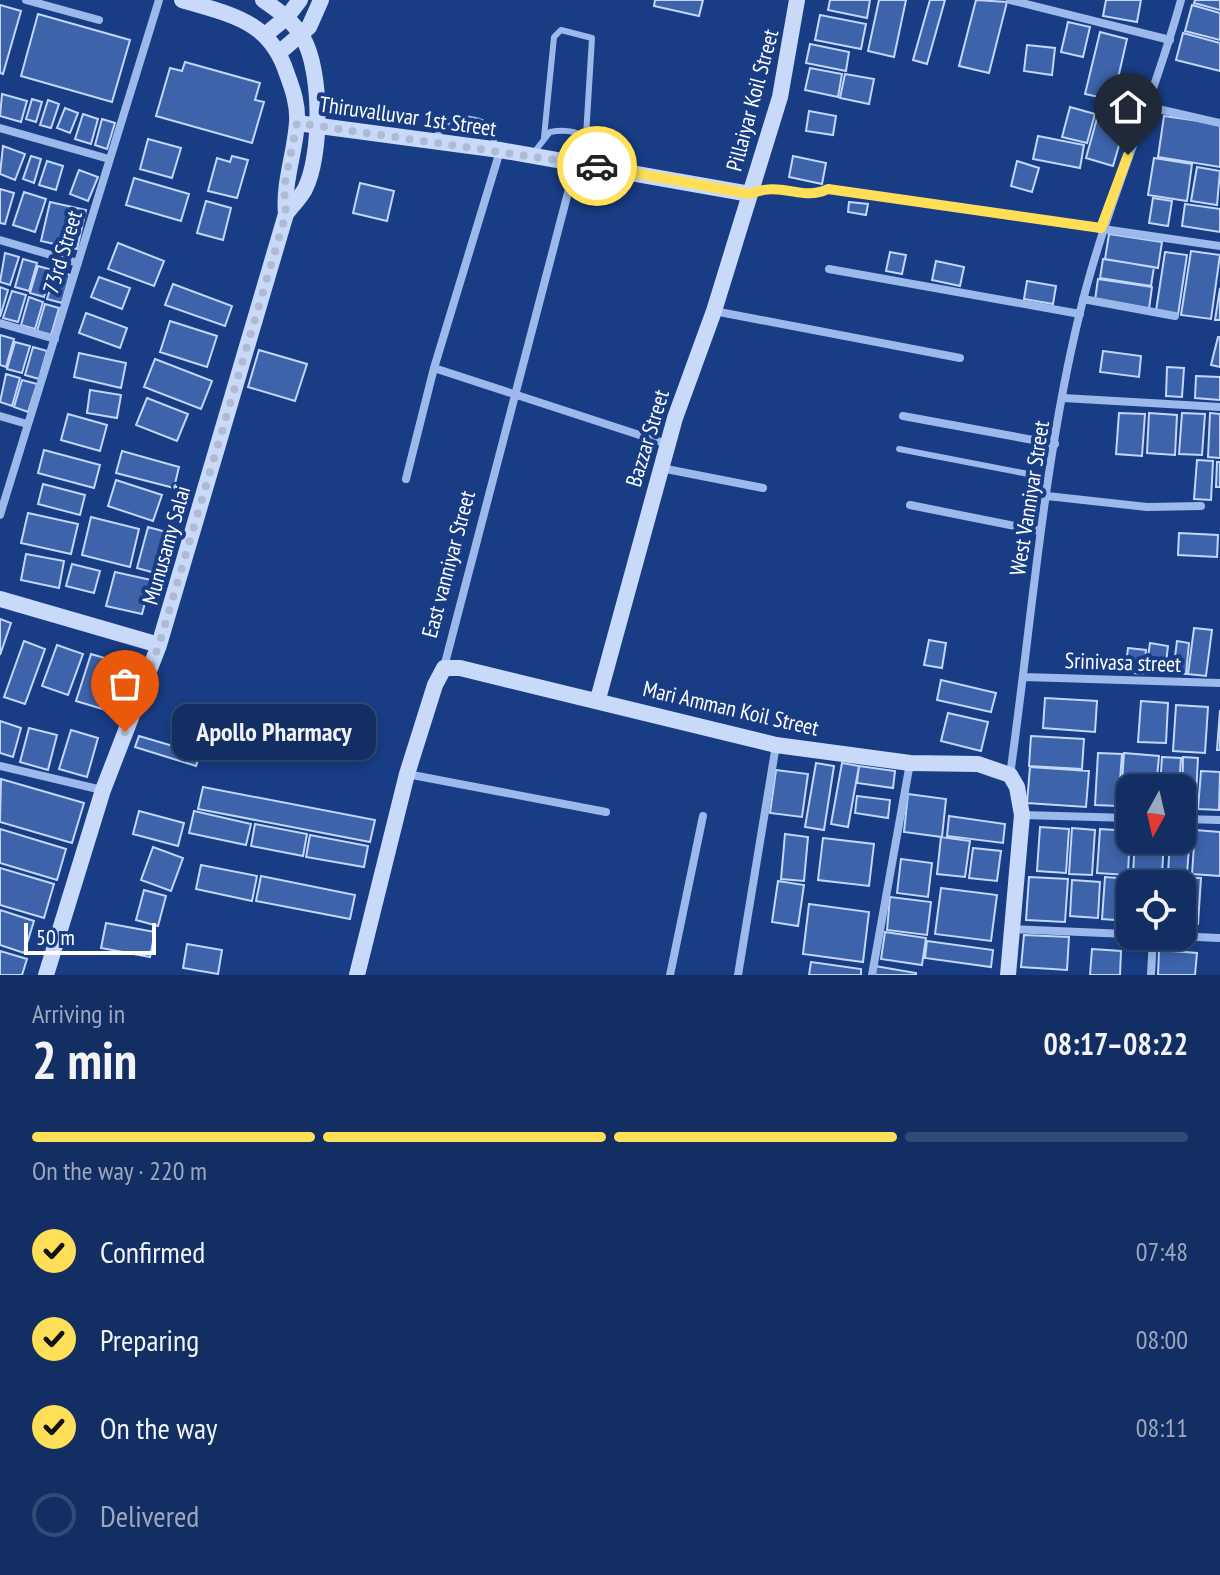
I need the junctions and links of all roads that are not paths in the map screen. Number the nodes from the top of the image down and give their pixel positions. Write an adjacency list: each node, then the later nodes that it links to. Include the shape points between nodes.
1 (26, 0): 12 (street)
2 (159, 0): 27 (street, 73rd Street)
3 (182, 0): 13 (street, via 244,19)
4 (263, 0): 11 (street)
5 (300, 0): 11 (street)
6 (321, 0): 14 (street)
7 (806, 0): 10 (street, Pillaiyar Koil Street)
8 (1010, 0): 15 (street)
9 (1181, 0): 15 (street, West Vanniyar Street)
10 (797, 8): 30 (street, Pillaiyar Koil Street, via 780,97)
11 (287, 17): 13 (street); 14 (street)
12 (99, 20)
13 (265, 35): 16 (street)
14 (302, 36): 16 (street); 20 (street, Munusamy Salai, via 317,93)
15 (1170, 40): 17 (street, West Vanniyar Street)
16 (280, 52): 18 (street, via 296,99)
17 (1145, 106): 19 (street); 32 (street, West Vanniyar Street)
18 (297, 123): 20 (street, Thiruvalluvar 1st Street); 31 (street, via 284,188)
19 (1220, 123)
20 (319, 126): 24 (street, Thiruvalluvar 1st Street); 31 (street, Munusamy Salai, via 305,189)
21 (0, 128): 27 (street)
22 (586, 136): 23 (lane, via 560,130); 23 (lane, via 592,38 561,30 554,37); 29 (lane, via 597,153)
23 (544, 137): 26 (lane)
24 (432, 141): 25 (street, Thiruvalluvar 1st Street); 25 (lane, via 444,123 473,119 489,126)
25 (496, 149): 26 (street, Thiruvalluvar 1st Street); 44 (street)
26 (532, 155): 28 (street, Thiruvalluvar 1st Street)
27 (109, 159): 35 (street, 73rd Street)
28 (576, 162): 29 (street, Thiruvalluvar 1st Street); 45 (street, East vanniyar Street)
29 (597, 166): 30 (street, Thiruvalluvar 1st Street)
30 (750, 194): 32 (street, via 768,186 816,195 828,189); 38 (street, Bazzar Street)
31 (286, 214): 64 (street, Munusamy Salai)
32 (1101, 228): 34 (street); 37 (street, West Vanniyar Street)
33 (0, 240): 35 (street)
34 (1220, 246)
35 (78, 263): 42 (street, 73rd Street)
36 (829, 269): 39 (street)
37 (1083, 299): 39 (street, West Vanniyar Street); 40 (street)
38 (714, 311): 43 (street); 51 (street, Bazzar Street)
39 (1080, 314): 46 (street, West Vanniyar Street)
40 (1175, 316)
41 (0, 323): 42 (street)
42 (55, 339): 50 (street, 73rd Street)
43 (960, 358)
44 (434, 368): 45 (street); 56 (street)
45 (515, 397): 51 (street); 65 (street, East vanniyar Street)
46 (1063, 398): 47 (street); 52 (street, West Vanniyar Street)
47 (1220, 407)
48 (0, 416): 50 (street)
49 (903, 416): 52 (street)
50 (27, 424): 61 (street, 73rd Street)
51 (667, 444): 54 (street, Bazzar Street)
52 (1055, 444): 55 (street, West Vanniyar Street)
53 (899, 449): 55 (lane)
54 (661, 468): 57 (street); 68 (street, Bazzar Street)
55 (1049, 478): 58 (street, West Vanniyar Street)
56 (406, 479)
57 (763, 488)
58 (1047, 496): 60 (street, via 1111,505); 62 (street, West Vanniyar Street)
59 (910, 505): 62 (street)
60 (1201, 506)
61 (0, 515)
62 (1040, 531): 66 (street, West Vanniyar Street)
63 (0, 599): 64 (street)
64 (159, 645): 74 (street, Munusamy Salai)
65 (444, 668): 68 (street, Mari Amman Koil Street); 72 (street, East vanniyar Street)
66 (1024, 677): 67 (street, Srinivasa street); 73 (street, West Vanniyar Street)
67 (1220, 683)
68 (598, 699): 69 (street, Mari Amman Koil Street)
69 (776, 745): 70 (street, Mari Amman Koil Street); 89 (street)
70 (910, 763): 73 (street, Mari Amman Koil Street, via 978,764); 90 (street)
71 (0, 766): 74 (street)
72 (407, 774): 75 (street); 87 (street, East vanniyar Street)
73 (1010, 775): 76 (street)
74 (103, 790): 86 (street, Munusamy Salai)
75 (606, 812)
76 (1022, 815): 78 (street); 81 (street)
77 (703, 816): 88 (street)
78 (1116, 818)
79 (1196, 819): 80 (street)
80 (1220, 820)
81 (1012, 929): 82 (street); 91 (street)
82 (1116, 936)
83 (1196, 938): 84 (street)
84 (1220, 938)
85 (1152, 950): 92 (street)
86 (46, 975)
87 (357, 975)
88 (670, 975)
89 (738, 975)
90 (872, 975)
91 (1008, 975)
92 (1151, 975)

